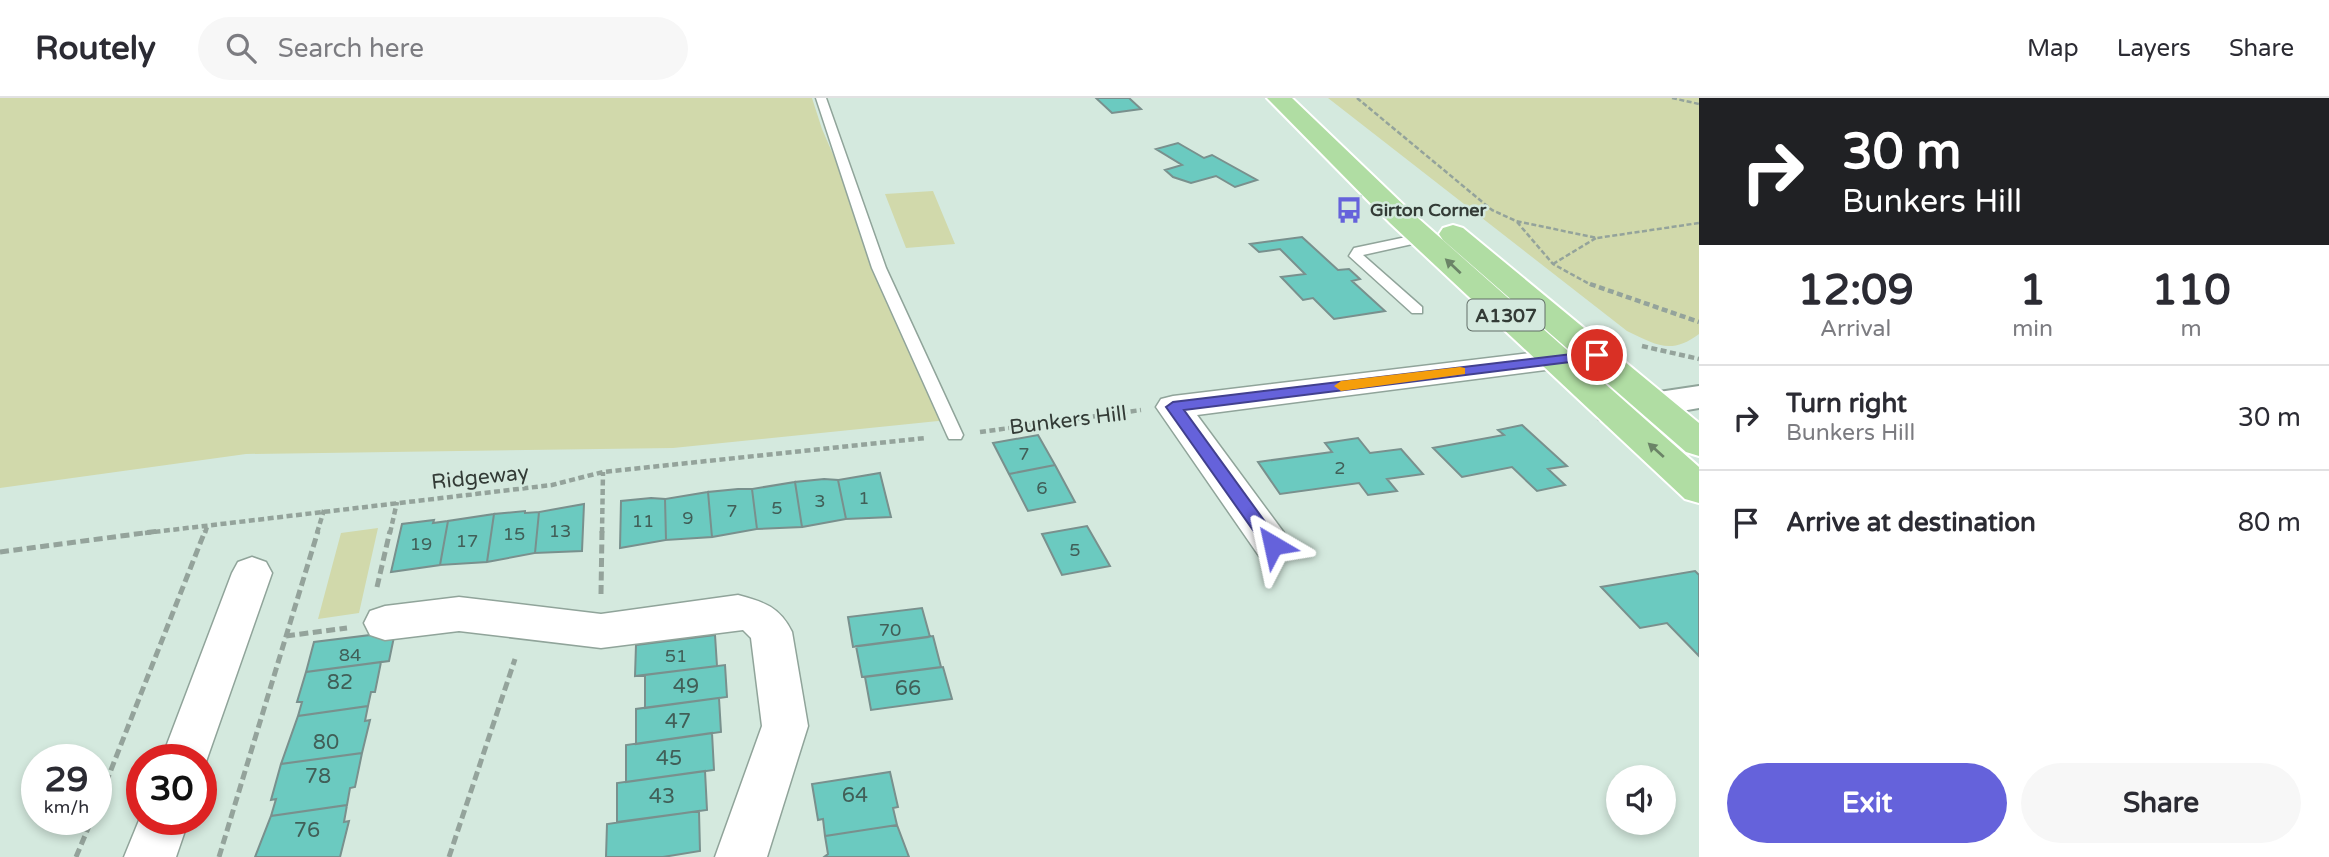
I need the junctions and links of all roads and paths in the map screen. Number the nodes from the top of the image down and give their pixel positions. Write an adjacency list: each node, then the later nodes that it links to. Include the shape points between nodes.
1 (821, 98): 21 (lane, via 879,268)
2 (1279, 98): 8 (main road, A1307)
3 (1357, 98): 6 (path, via 1492,210)
4 (1672, 98): 5 (path)
5 (1699, 104)
6 (1516, 221): 9 (path); 10 (path)
7 (1699, 223): 9 (path)
8 (1438, 235): 11 (lane, via 1359,251 1356,256); 14 (main road, A1307); 16 (main road, A1307, one-way to 8)
9 (1597, 238): 10 (path)
10 (1553, 264): 12 (path, via 1593,286)
11 (1417, 310)
12 (1699, 322)
13 (1699, 354): 15 (path)
14 (1597, 355): 16 (street); 18 (main road, A1307)
15 (1692, 355)
16 (1554, 360): 19 (street); 20 (main road, A1307)
17 (1699, 397): 18 (street)
18 (1655, 406): 20 (street); 22 (main road, A1307)
19 (1173, 407): 21 (path, Bunkers Hill); 28 (street)
20 (1612, 411): 24 (main road, A1307, one-way to 20)
21 (959, 434): 23 (path, Ridgeway)
22 (1699, 443)
23 (603, 472): 25 (path, Ridgeway, via 552,485); 33 (path)
24 (1699, 489)
25 (397, 502): 26 (path, Ridgeway); 32 (path)
26 (324, 510): 27 (path, Ridgeway); 34 (path)
27 (208, 524): 29 (path, Ridgeway); 36 (path)
28 (1273, 545)
29 (0, 552)
30 (252, 573): 35 (street)
31 (527, 622): 32 (street, via 459,614); 33 (street); 42 (path)
32 (377, 624): 34 (path)
33 (601, 631): 43 (street, via 738,612 757,617 771,632 785,726)
34 (286, 636): 41 (path)
35 (191, 744)
36 (112, 767)
37 (85, 835): 39 (path)
38 (158, 835): 40 (street)
39 (76, 857)
40 (150, 857)
41 (219, 857)
42 (449, 857)
43 (741, 857)

